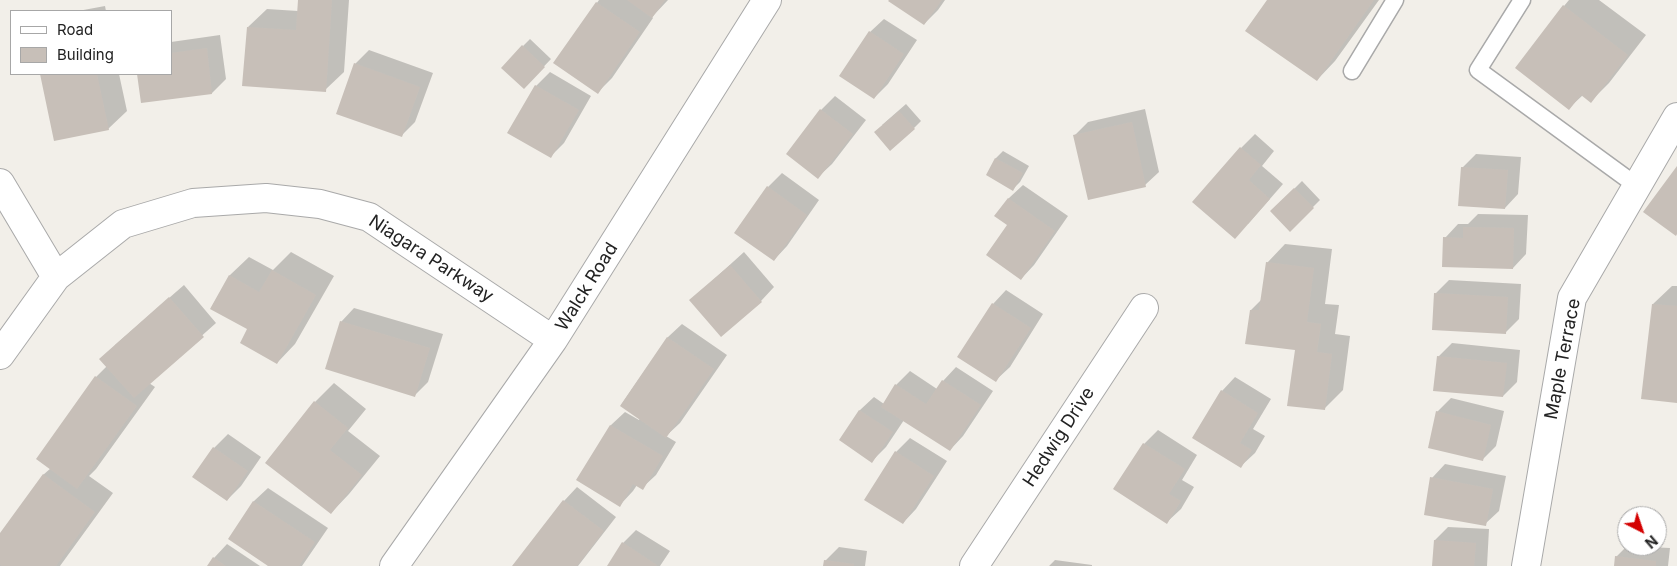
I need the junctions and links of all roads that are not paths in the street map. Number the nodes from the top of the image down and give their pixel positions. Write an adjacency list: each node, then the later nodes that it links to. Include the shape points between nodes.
1 (767, 0): 10 (street, Walck Road)
2 (1395, 0): 4 (lane)
3 (1522, 0): 7 (lane, via 1478,70)
4 (1352, 72)
5 (1677, 116): 7 (street, Maple Terrace)
6 (0, 183): 8 (street)
7 (1637, 186): 14 (street, Maple Terrace, via 1572,298)
8 (56, 277): 10 (street, Niagara Parkway, via 123,224 193,203 266,198 320,204 369,217); 11 (street, Niagara Parkway)
9 (1144, 308): 13 (street, Hedwig Drive)
10 (553, 340): 12 (street, Walck Road)
11 (0, 355)
12 (399, 564)
13 (974, 566)
14 (1526, 566)

